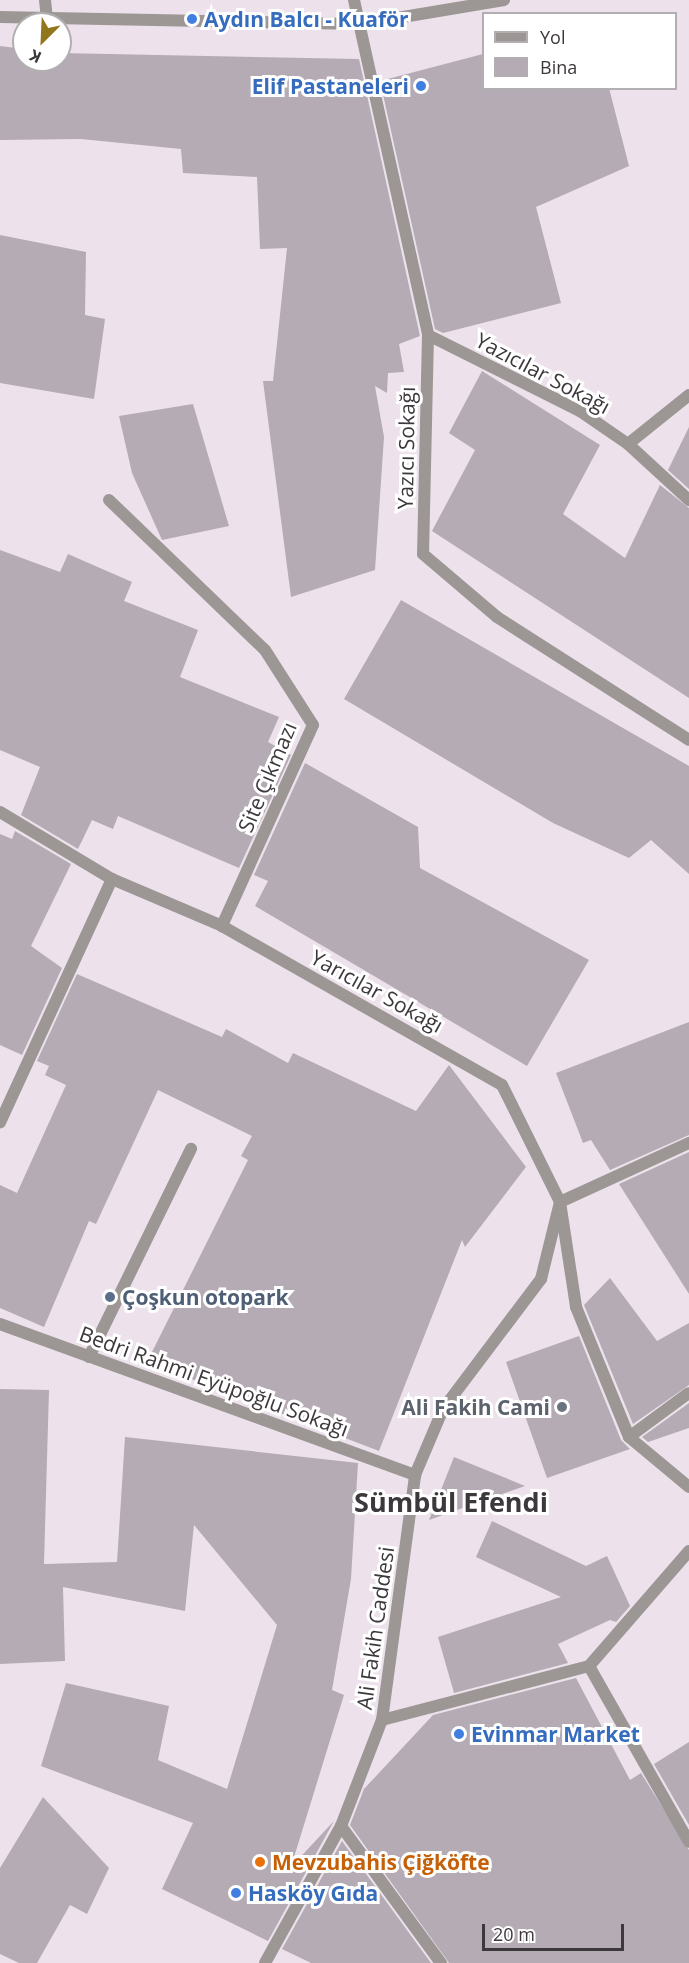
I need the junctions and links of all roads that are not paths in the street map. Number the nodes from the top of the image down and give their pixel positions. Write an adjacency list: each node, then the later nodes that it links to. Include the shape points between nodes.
1 (354, 0): 4 (street, Yazıcı Sokağı)
2 (504, 0): 4 (street)
3 (72, 18): 4 (street)
4 (361, 24): 5 (street, Yazıcı Sokağı)
5 (428, 335): 7 (street, Yazıcılar Sokağı, via 580,411); 10 (street, Yazıcı Sokağı, via 423,554 497,617)
6 (689, 395): 7 (street)
7 (628, 444): 9 (street, Yazıcılar Sokağı)
8 (109, 500): 13 (street, Site Çıkmazı, via 265,650 313,725)
9 (689, 500)
10 (689, 740)
11 (0, 812): 12 (street, Yarıcılar Sokağı)
12 (112, 879): 13 (street, Yarıcılar Sokağı); 14 (street)
13 (222, 926): 17 (street, Yarıcılar Sokağı, via 502,1085)
14 (0, 1123)
15 (689, 1143): 17 (street)
16 (190, 1149): 19 (street)
17 (560, 1202): 21 (street, Yarıcılar Sokağı, via 576,1306); 22 (street, Ali Fakih Caddesi, via 541,1279 443,1409)
18 (0, 1324): 19 (street, Bedri Rahmi Eyüpoğlu Sokağı)
19 (89, 1357): 22 (street, Bedri Rahmi Eyüpoğlu Sokağı)
20 (689, 1393): 21 (street)
21 (629, 1437): 23 (street)
22 (415, 1475): 26 (street, Ali Fakih Caddesi)
23 (689, 1487)
24 (689, 1551): 25 (street)
25 (589, 1666): 26 (street); 28 (street)
26 (382, 1720): 27 (street, Ali Fakih Caddesi)
27 (341, 1826): 29 (street, Ali Fakih Caddesi); 30 (street)
28 (689, 1842)
29 (266, 1963)
30 (441, 1963)

